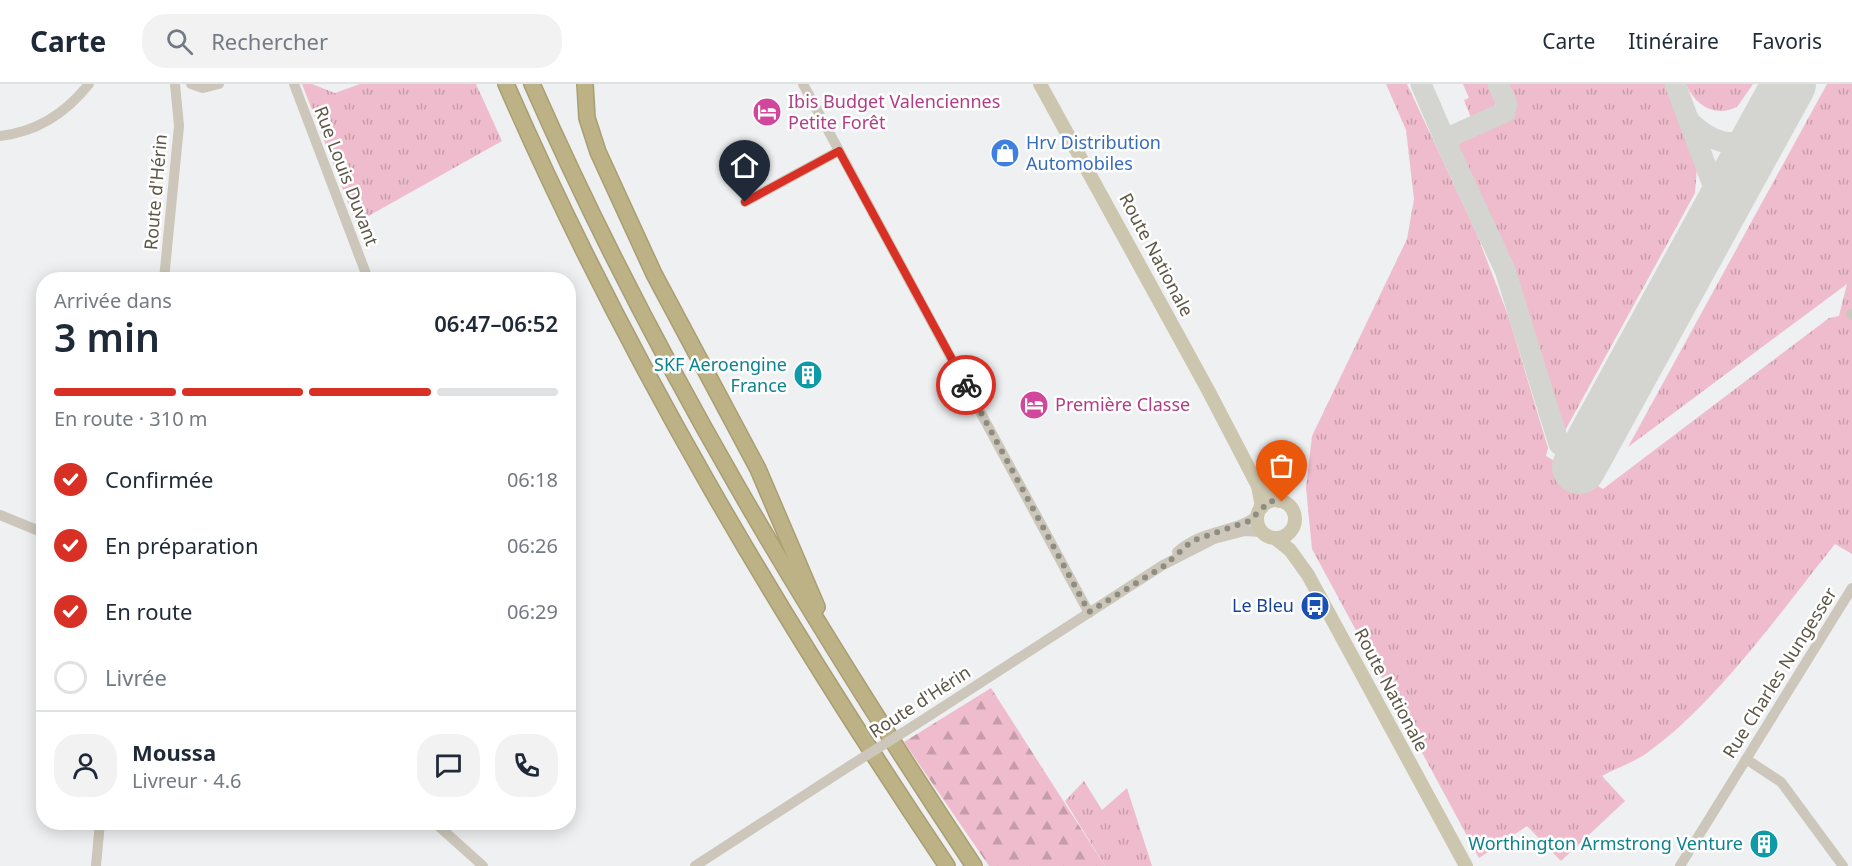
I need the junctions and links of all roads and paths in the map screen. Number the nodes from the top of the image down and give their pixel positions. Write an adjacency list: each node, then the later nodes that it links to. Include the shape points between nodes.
1 (169, 84): 13 (street, Route d'Hérin)
2 (175, 84): 13 (street, Route d'Hérin)
3 (191, 84): 4 (street)
4 (219, 84)
5 (294, 84): 19 (street, Rue Louis Duvant)
6 (507, 84): 39 (highway, via 588,258 690,452 789,621)
7 (532, 84): 32 (highway, via 606,243 681,388)
8 (585, 84): 32 (highway, via 587,118 598,152 654,274 758,469 819,611)
9 (803, 84): 15 (street)
10 (1040, 84): 16 (main road)
11 (1047, 84): 16 (main road)
12 (88, 85): 14 (street, via 68,107 44,123)
13 (178, 108): 18 (street, Route d'Hérin)
14 (0, 136)
15 (839, 151): 17 (street); 31 (street)
16 (1088, 169): 20 (main road, Route Nationale)
17 (745, 202)
18 (165, 272)
19 (365, 272)
20 (1208, 390): 21 (main road, Route Nationale, via 1266,487); 22 (main road, Route Nationale, via 1258,486)
21 (1279, 501): 22 (main road, via 1270,501); 24 (main road, via 1292,510)
22 (1259, 511): 26 (main road); 28 (street, Route d'Hérin, via 1246,522 1192,541)
23 (0, 515): 25 (street)
24 (1293, 528): 27 (main road, via 1286,536); 29 (main road)
25 (36, 530)
26 (1261, 532): 27 (main road); 28 (street, Route d'Hérin, via 1245,531 1214,539)
27 (1275, 538): 29 (main road, Route Nationale)
28 (1164, 566): 31 (street, Route d'Hérin)
29 (1308, 574): 41 (main road, Route Nationale)
30 (1852, 588): 33 (street, Rue Charles Nungesser)
31 (1089, 612): 38 (street, Route d'Hérin, bridge)
32 (856, 685): 40 (highway)
33 (1746, 759): 42 (street, Rue Charles Nungesser); 43 (street, via 1780,782)
34 (99, 830): 36 (street)
35 (443, 830): 37 (street)
36 (96, 866)
37 (483, 866)
38 (695, 866)
39 (946, 866)
40 (974, 866)
41 (1466, 866)
42 (1680, 866)
43 (1843, 866)

